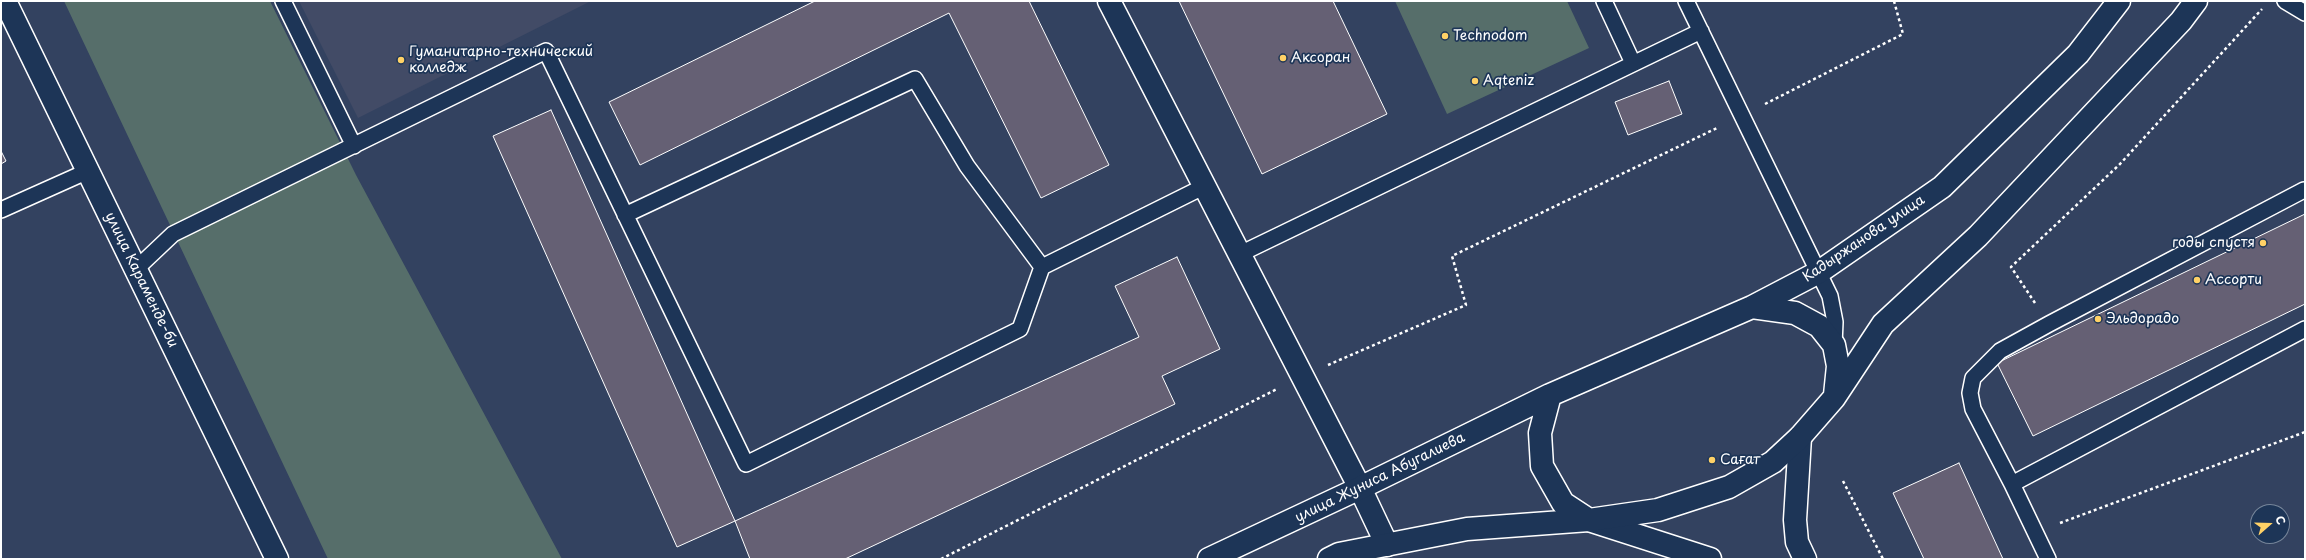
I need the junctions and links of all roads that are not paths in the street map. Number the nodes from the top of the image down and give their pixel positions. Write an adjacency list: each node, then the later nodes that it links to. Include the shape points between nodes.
1 (5, 1): 13 (main road, улица Караменде-би)
2 (283, 1): 12 (lane)
3 (1109, 1): 14 (main road)
4 (1604, 1): 11 (lane)
5 (1686, 1): 10 (lane)
6 (2119, 1): 21 (main road, Кадыржанова улица, via 2078,54 1942,187)
7 (2196, 1): 26 (main road, via 2181,21 1978,236 1883,324)
8 (2285, 1): 9 (lane)
9 (2305, 13)
10 (1701, 31): 11 (lane); 21 (lane)
11 (1633, 64): 18 (lane)
12 (354, 146): 17 (lane, via 546,51); 20 (lane, via 173,234)
13 (88, 171): 16 (lane); 20 (main road, улица Караменде-би)
14 (1205, 186): 18 (main road); 19 (lane)
15 (2304, 190): 28 (lane, via 2000,351 1973,378 1970,393 1973,409)
16 (1, 210)
17 (625, 215): 19 (lane, via 915,79 967,166); 19 (lane, via 746,464 1020,329)
18 (1240, 254): 29 (main road)
19 (1042, 267)
20 (136, 269): 32 (main road, улица Караменде-би)
21 (1819, 272): 22 (main road, Кадыржанова улица); 24 (lane, via 1830,296 1835,322)
22 (1752, 308): 24 (main road, via 1795,313 1819,326); 25 (main road, Кадыржанова улица)
23 (2305, 329): 28 (lane)
24 (1834, 345): 26 (main road, via 1838,366)
25 (1550, 396): 29 (main road, улица Жуниса Абугалиева); 30 (main road, via 1540,433 1542,466 1563,503)
26 (1834, 398): 27 (main road)
27 (1800, 436): 30 (main road, via 1773,462 1729,487 1658,510); 36 (main road, via 1795,520 1797,542)
28 (2012, 484): 37 (lane)
29 (1360, 488): 31 (main road); 33 (main road, улица Жуниса Абугалиева)
30 (1589, 520): 31 (main road, via 1467,529); 35 (main road)
31 (1381, 552): 34 (main road, via 1339,554)
32 (277, 559)
33 (1208, 559)
34 (1329, 559)
35 (1710, 559)
36 (1805, 559)
37 (2048, 559)

